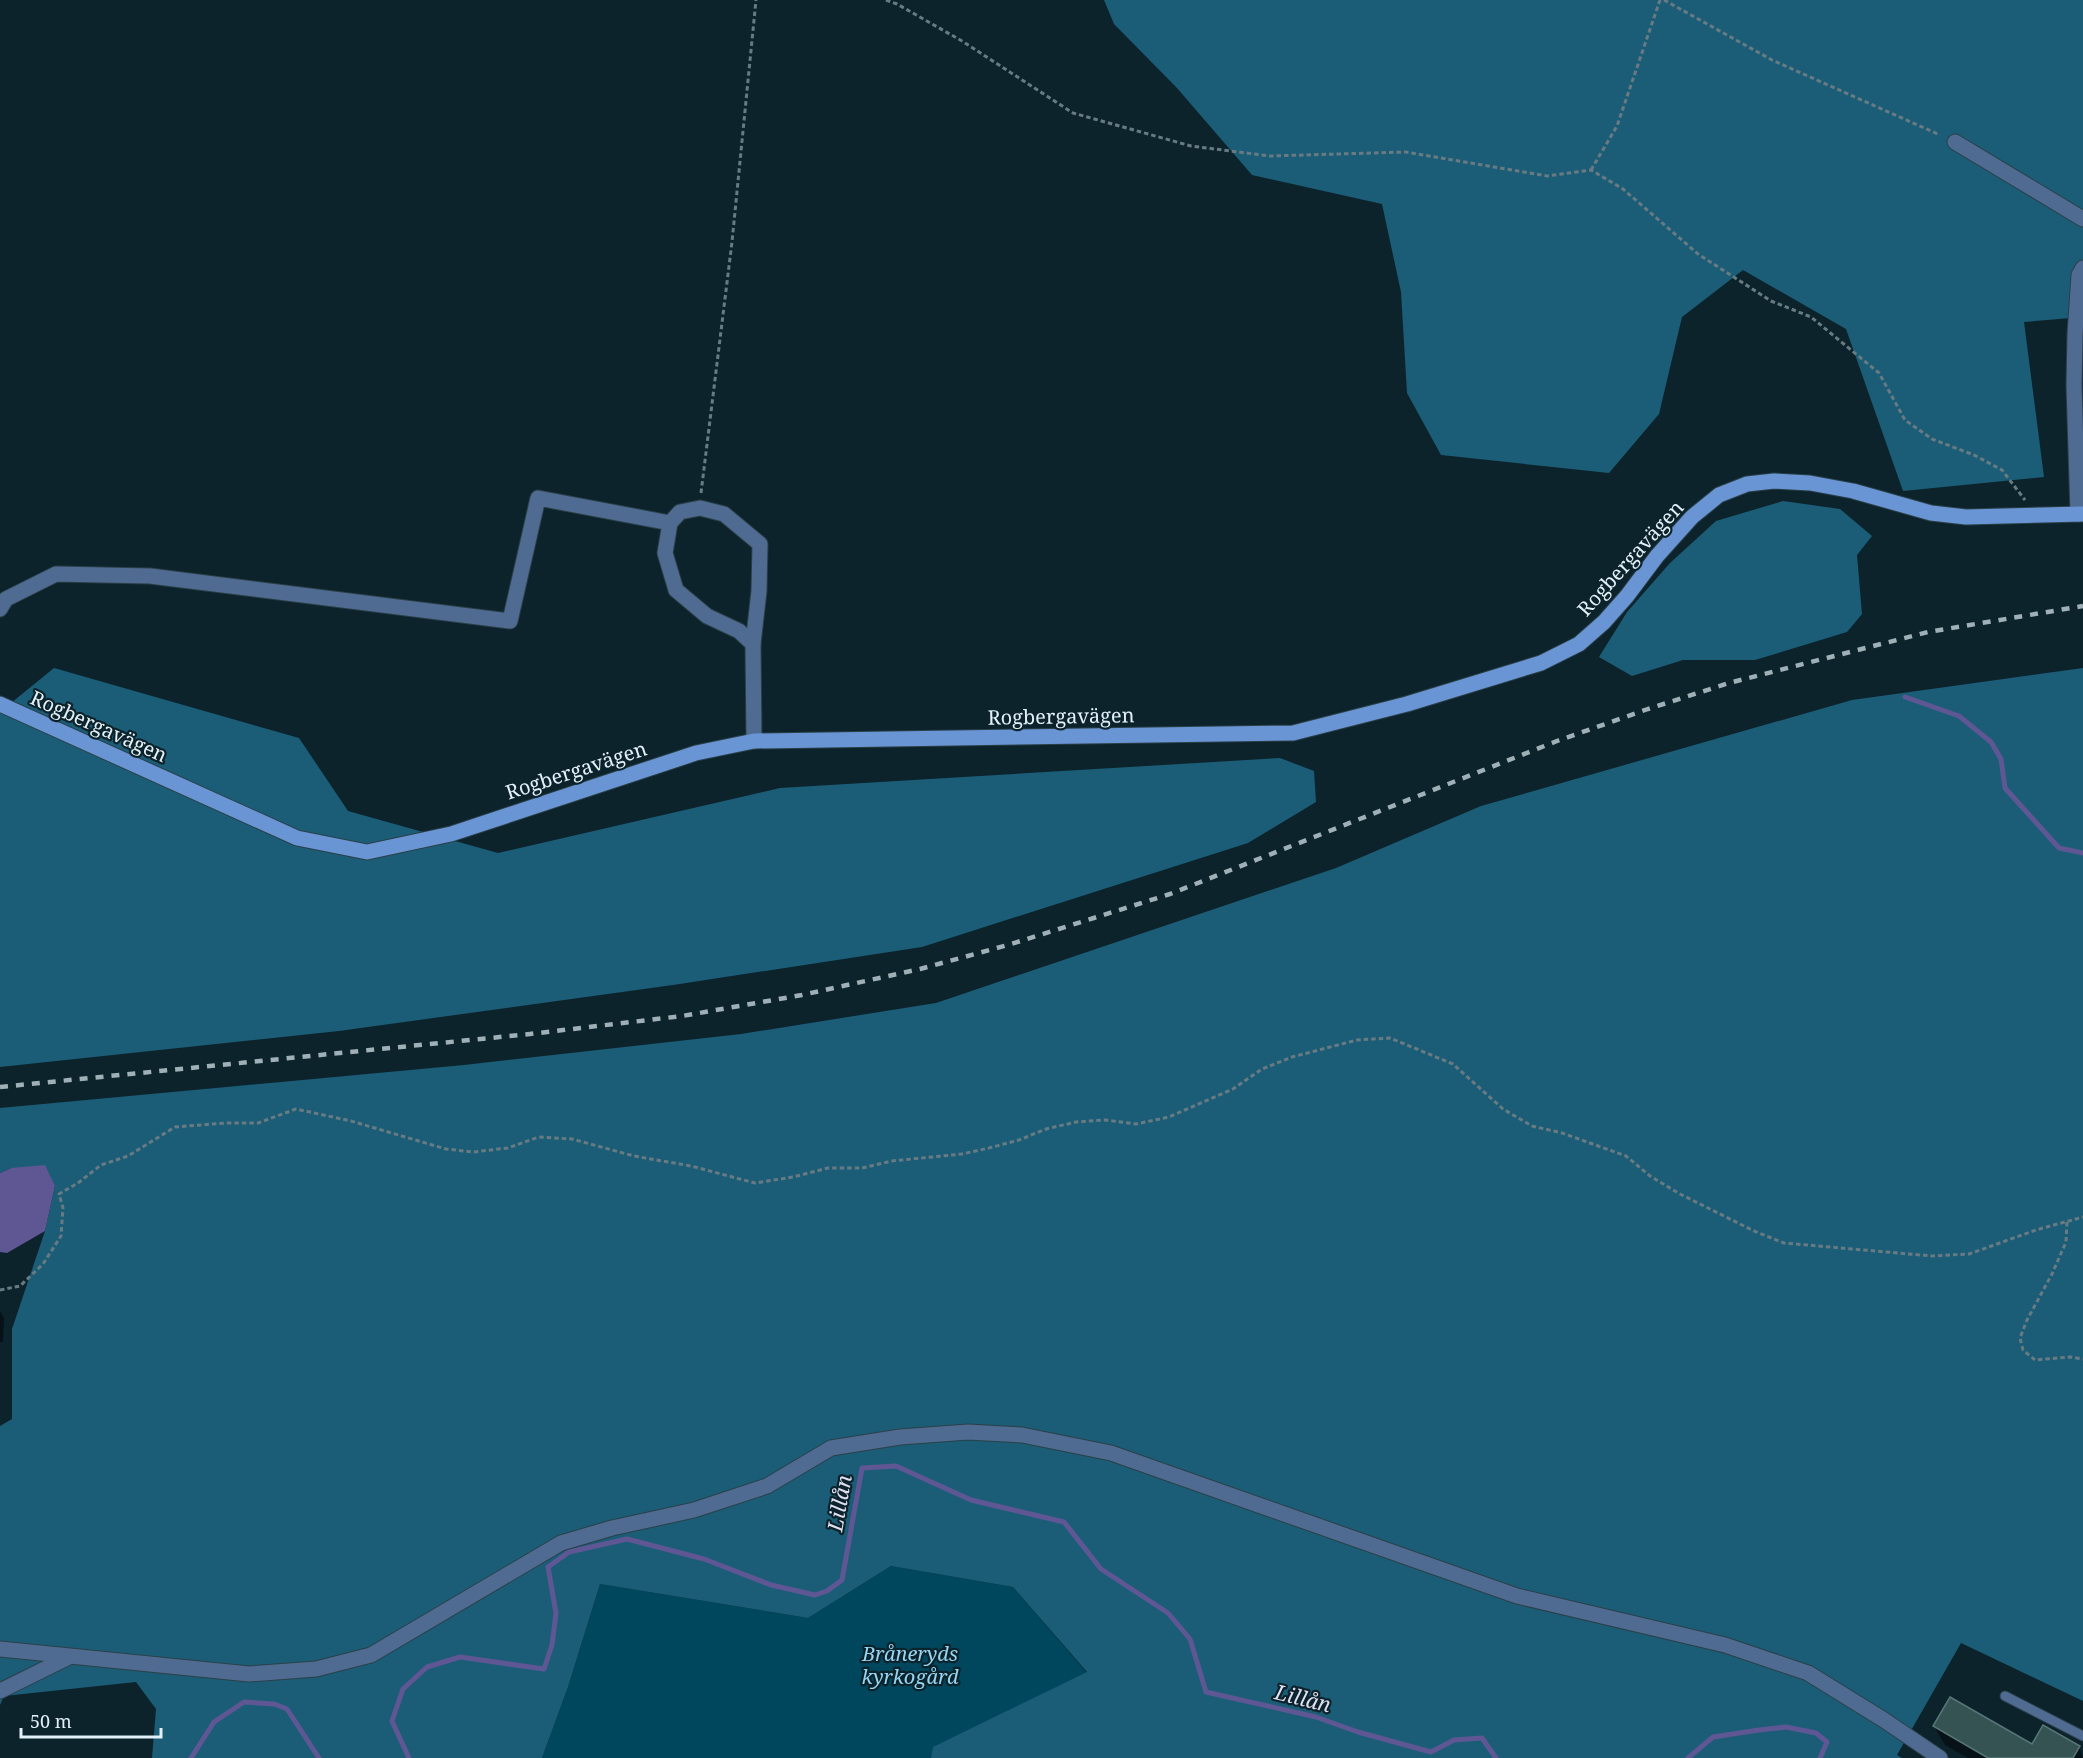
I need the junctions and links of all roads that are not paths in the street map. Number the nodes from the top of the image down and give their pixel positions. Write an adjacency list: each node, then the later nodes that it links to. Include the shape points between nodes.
1 (1955, 142): 2 (street)
2 (2083, 219)
3 (2083, 268): 4 (street, via 2079,275 2074,354)
4 (2081, 514): 9 (street, Rogbergavägen, via 1966,517 1931,513 1810,483 1747,484 1719,495 1692,517 1628,597 1579,644 1541,663 1293,734)
5 (670, 523): 6 (street, via 538,498 510,621 150,576 56,574 6,599); 7 (street, via 665,553 676,590 707,616 739,631); 7 (street, via 680,512 700,508 724,514 760,544)
6 (0, 609)
7 (753, 644): 9 (street)
8 (0, 704): 9 (street, Rogbergavägen, via 297,838 367,852 451,834 696,753)
9 (754, 741)
10 (0, 1649): 11 (street)
11 (69, 1657): 12 (street); 15 (street, via 249,1674 316,1669 371,1655 561,1543 694,1510 767,1485 831,1448 968,1432 1022,1435 1111,1453 1517,1596 1725,1645 1808,1673)
12 (0, 1691)
13 (2005, 1696): 14 (lane)
14 (2083, 1736)
15 (1940, 1758)

